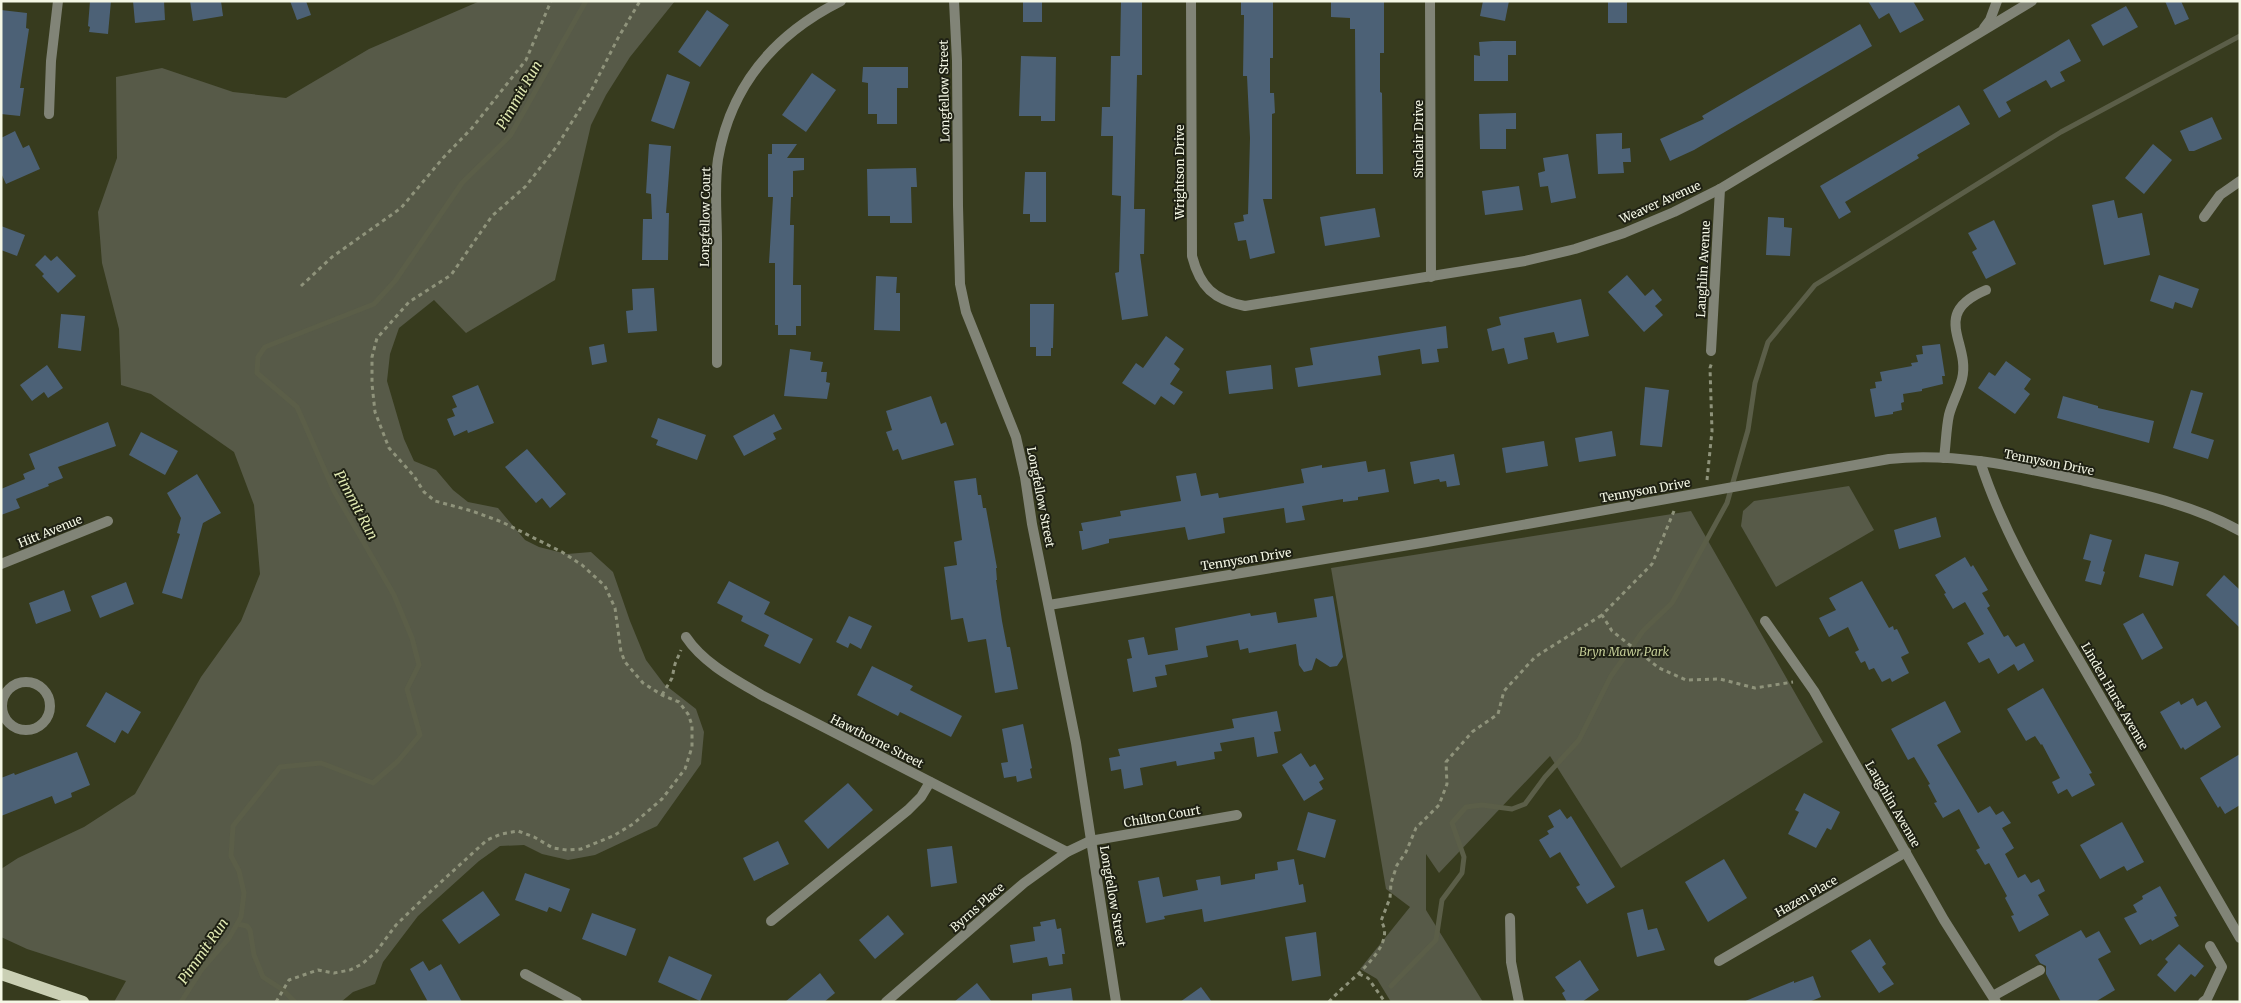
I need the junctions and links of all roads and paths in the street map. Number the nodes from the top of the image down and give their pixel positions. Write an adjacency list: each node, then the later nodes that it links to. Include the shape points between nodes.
1 (58, 1): 11 (street)
2 (551, 1): 16 (path, via 526,60 472,128 401,208 332,257)
3 (640, 1): 33 (path, via 558,146 526,186 492,216 451,275 409,302 377,338 372,357 372,384 375,412 389,448 424,492 435,501 472,511 531,536 594,574 605,586 615,608 625,662 643,683)
4 (841, 1): 20 (street, Longfellow Court, via 791,31 769,52 750,76 725,130 717,176)
5 (954, 1): 28 (street, Longfellow Street, via 958,61 960,284 966,312 1016,437)
6 (1191, 1): 18 (street, Wrightson Drive, via 1192,256 1196,272 1215,295 1230,303)
7 (1430, 1): 15 (street, Sinclair Drive)
8 (1997, 1): 10 (street, via 1990,20)
9 (2032, 1): 10 (street, Weaver Avenue)
10 (1980, 33): 13 (street, Weaver Avenue)
11 (49, 114)
12 (2240, 181): 14 (street, via 2220,195)
13 (1720, 189): 15 (street, Weaver Avenue, via 1624,233 1574,249); 19 (street, Laughlin Avenue)
14 (2204, 217)
15 (1431, 277): 18 (street, Weaver Avenue)
16 (301, 286)
17 (1986, 290): 21 (street, via 1969,297 1956,316 1963,377 1949,415)
18 (1254, 306)
19 (1710, 351): 23 (path, via 1714,354 1710,368 1712,440)
20 (717, 363)
21 (1944, 458): 22 (street, Tennyson Drive); 23 (street, Tennyson Drive, via 1889,459)
22 (1980, 461): 26 (street, Tennyson Drive, via 2149,496); 42 (street, Linden Hurst Avenue, via 2003,523)
23 (1703, 492): 24 (street, Tennyson Drive)
24 (1680, 496): 28 (street, Tennyson Drive, via 1418,544); 29 (path, via 1652,564)
25 (108, 521): 27 (street, Hitt Avenue)
26 (2240, 531)
27 (1, 564)
28 (1049, 605): 37 (street, Longfellow Street, via 1076,743)
29 (1602, 615): 32 (path, via 1612,632 1659,668 1686,680 1720,679 1755,688); 48 (path, via 1535,657 1504,691 1498,714 1472,732 1446,762 1447,784 1439,805 1416,828 1391,883 1390,898 1381,921 1386,929 1385,938)
30 (1765, 621): 32 (street, Laughlin Avenue)
31 (686, 638): 33 (path, via 672,678); 35 (street, Hawthorne Street, via 695,650 726,674 763,696)
32 (1806, 680): 39 (street, Laughlin Avenue)
33 (662, 695): 51 (path, via 679,702 688,714 692,725 692,747 685,769 662,799 633,824 581,849 553,848 518,831 487,840 396,925 376,952 362,964 334,973 318,970 289,980)
34 (3, 720): 34 (street, via 4,698 9,688 21,682 34,683 44,690 50,702 44,723 25,731)
35 (930, 782): 38 (street, Hawthorne Street); 41 (street, via 908,810)
36 (1237, 815): 37 (street, Chilton Court)
37 (1090, 841): 38 (street, Byrns Place); 54 (street, Longfellow Street)
38 (1067, 852): 53 (street, Byrns Place, via 1024,883)
39 (1906, 852): 44 (street, Hazen Place); 49 (street, Laughlin Avenue, via 1969,961)
40 (1510, 918): 57 (street, via 1511,962)
41 (771, 921)
42 (2240, 938)
43 (2210, 946): 58 (street, via 2222,967)
44 (1719, 961)
45 (2040, 970): 49 (street)
46 (1, 974): 50 (main road)
47 (525, 974): 52 (street)
48 (1359, 974): 55 (path); 56 (path, via 1368,978)
49 (1995, 999)
50 (83, 1002)
51 (276, 1002)
52 (577, 1002)
53 (886, 1002)
54 (1116, 1002)
55 (1329, 1002)
56 (1385, 1002)
57 (1519, 1002)
58 (2203, 1002)

